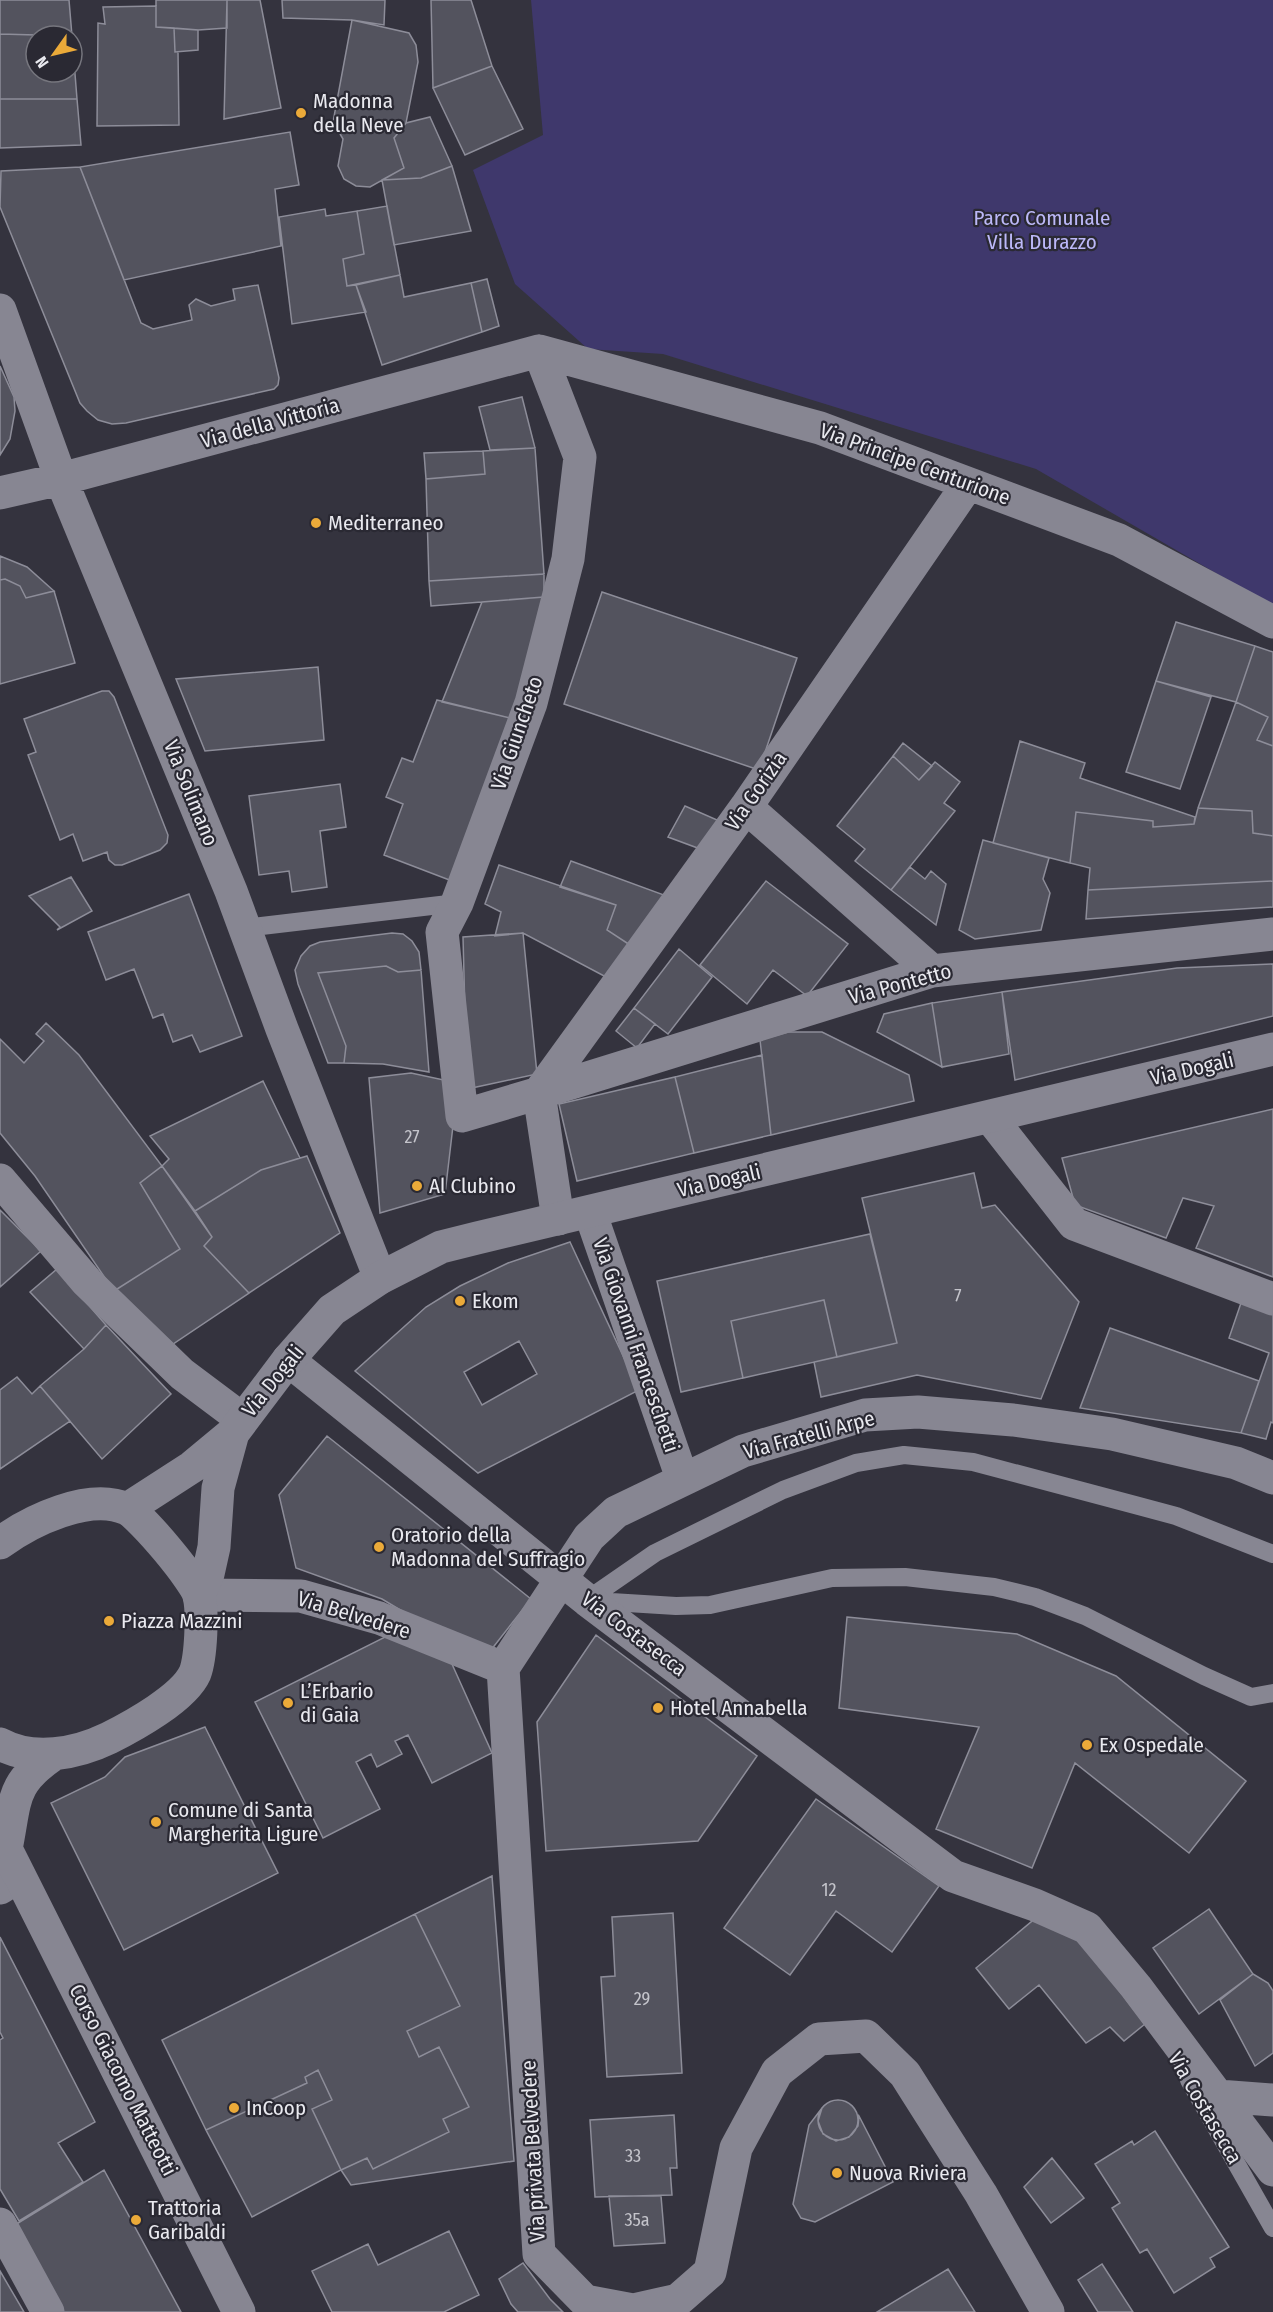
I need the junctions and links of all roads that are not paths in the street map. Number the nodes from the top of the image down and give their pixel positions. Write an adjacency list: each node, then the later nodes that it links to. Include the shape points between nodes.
1 (0, 310): 3 (street, Via Solimano)
2 (539, 351): 3 (street, Via della Vittoria); 4 (street, Via Principe Centurione, via 820,428); 8 (street, Via Giuncheto, via 580,457 568,560 531,703)
3 (61, 479): 5 (street, Via della Vittoria); 9 (street, Via Solimano)
4 (968, 484): 6 (street, Via Principe Centurione, via 1119,540); 7 (street, Via Gorizia)
5 (0, 493)
6 (1273, 622)
7 (746, 807): 11 (street); 13 (street, Via Gorizia)
8 (457, 903): 9 (lane); 14 (street, Via Giuncheto, via 442,932)
9 (244, 928): 19 (street, Via Solimano)
10 (1273, 934): 11 (street, Via Pontetto)
11 (932, 971): 13 (street, Via Pontetto)
12 (1273, 1049): 15 (street, Via Dogali)
13 (539, 1093): 14 (street, Via Pontetto); 18 (street)
14 (462, 1116)
15 (990, 1117): 17 (street, Via Dogali); 20 (street, via 1074,1224)
16 (0, 1180): 22 (street, via 87,1282)
17 (590, 1212): 18 (street, Via Dogali); 23 (street, Via Giovanni Franceschetti)
18 (558, 1219): 19 (street, Via Dogali, via 441,1247)
19 (380, 1278): 21 (street, Via Dogali, via 332,1310)
20 (1273, 1299)
21 (288, 1360): 22 (street, Via Dogali); 28 (street, Via Costasecca)
22 (237, 1426): 25 (street, Via Dogali, via 192,1467); 29 (street, Via Dogali, via 218,1488 214,1547)
23 (682, 1478): 24 (street, Via Fratelli Arpe, via 743,1451 865,1415 918,1412 1112,1434 1236,1464); 28 (street, Via Fratelli Arpe, via 616,1512 589,1537)
24 (1273, 1478)
25 (127, 1509): 26 (street, via 86,1506 49,1514 24,1525); 29 (street, via 170,1553)
26 (0, 1544)
27 (1273, 1554): 30 (lane, via 1176,1516 1124,1502 973,1462 904,1455 856,1463 783,1490 655,1553)
28 (562, 1580): 30 (street, Via Costasecca); 31 (street, Via Fratelli Arpe)
29 (199, 1595): 31 (street, Via Belvedere, via 301,1596 379,1618); 34 (street, via 195,1673 173,1699 94,1745)
30 (587, 1600): 32 (lane, via 710,1605 832,1578 905,1577 994,1587 1085,1616 1251,1697); 36 (street, Via Costasecca, via 953,1876 1087,1928)
31 (503, 1668): 44 (street, Via privata Belvedere, via 539,2254 585,2301 633,2310 678,2300 711,2272 736,2148 777,2072 819,2038 866,2036 905,2074 981,2194)
32 (1273, 1693)
33 (0, 1744): 34 (street, via 14,1752)
34 (54, 1754): 35 (street, Corso Giacomo Matteotti, via 31,1770 19,1786)
35 (6, 1862): 43 (street, Corso Giacomo Matteotti)
36 (1136, 1988): 37 (street, Via Costasecca); 41 (lane, Via Costasecca)
37 (1218, 2096): 38 (street, Via Costasecca); 39 (street, Via Costasecca)
38 (1273, 2100)
39 (1273, 2170)
40 (0, 2224): 42 (street)
41 (1273, 2228)
42 (48, 2312)
43 (239, 2312)
44 (1048, 2312)

